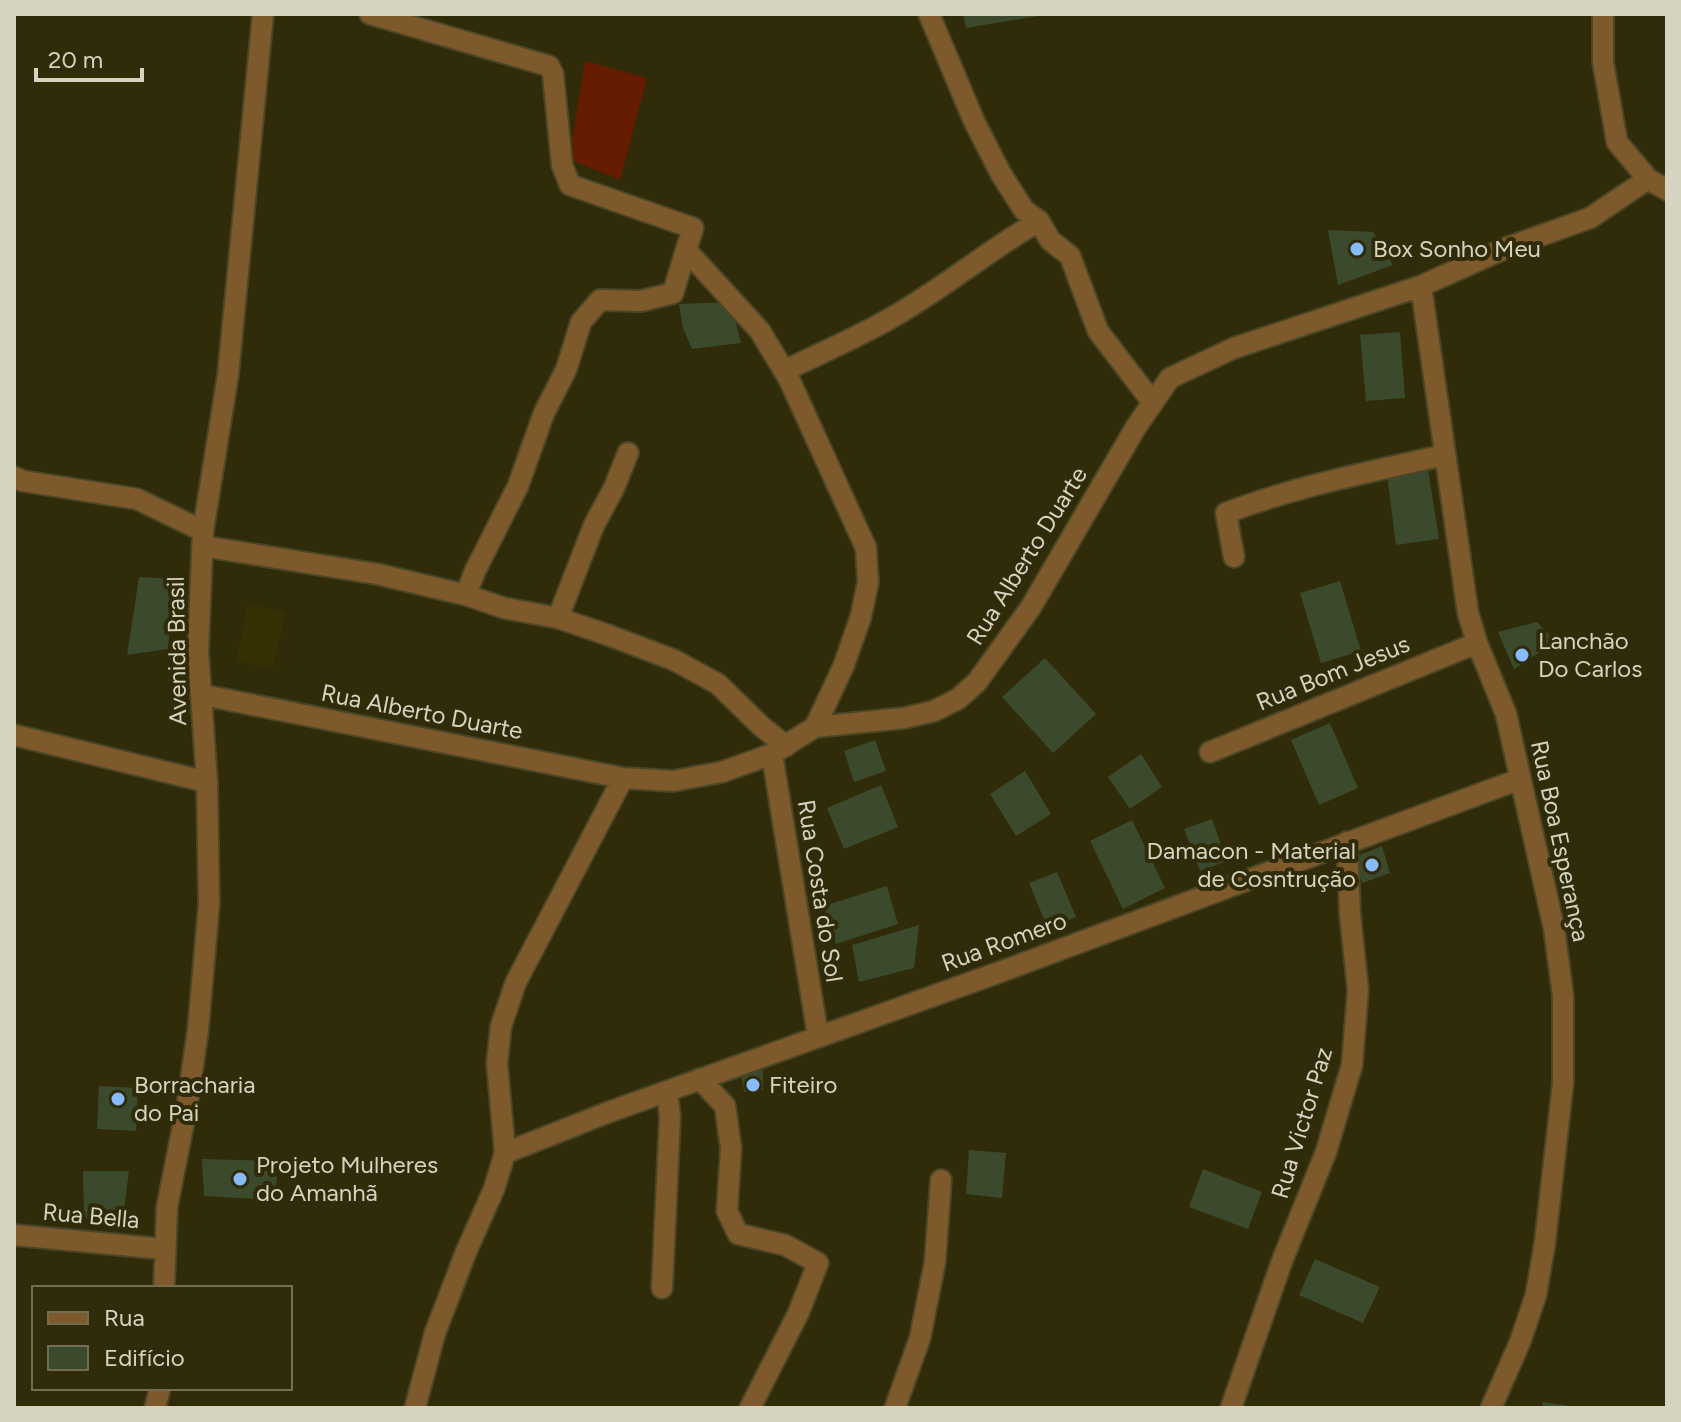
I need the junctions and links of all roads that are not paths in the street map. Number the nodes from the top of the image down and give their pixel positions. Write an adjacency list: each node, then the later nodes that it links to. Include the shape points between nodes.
1 (263, 14): 15 (street, Avenida Brasil, via 228,375)
2 (370, 14): 8 (street, via 549,66 562,165 570,185 693,228)
3 (929, 14): 7 (street, via 1001,174 1024,210)
4 (1603, 14): 5 (street, via 1603,62 1617,142)
5 (1648, 179): 6 (street); 9 (street, Rua Alberto Duarte, via 1590,218)
6 (1667, 190)
7 (1039, 221): 10 (street, via 884,322); 11 (street, via 1050,240 1070,256 1098,331)
8 (686, 250): 10 (street, via 760,331); 17 (street, via 673,293 641,301 600,300 581,322 518,486)
9 (1421, 286): 11 (street, Rua Alberto Duarte, via 1234,348 1170,378); 13 (street, Rua Boa Esperança)
10 (784, 371): 21 (street, via 866,548 868,582 861,616)
11 (1153, 403): 21 (street, Rua Alberto Duarte, via 1031,607 977,682 934,711)
12 (628, 453): 18 (street)
13 (1444, 455): 16 (street, via 1226,513); 19 (street, Rua Boa Esperança)
14 (14, 477): 15 (street, via 137,499)
15 (203, 538): 17 (street); 20 (street, Avenida Brasil, via 198,651)
16 (1234, 557)
17 (466, 595): 18 (street)
18 (558, 618): 23 (street, via 674,660 718,684)
19 (1477, 643): 24 (street, Rua Bom Jesus); 26 (street, Rua Boa Esperança, via 1506,714)
20 (203, 695): 25 (street, Rua Alberto Duarte); 27 (street, Avenida Brasil)
21 (815, 727): 23 (street, Rua Alberto Duarte)
22 (14, 735): 27 (street)
23 (779, 750): 25 (street, Rua Alberto Duarte, via 722,772 673,781); 29 (street, Rua Costa do Sol)
24 (1210, 752)
25 (623, 778): 32 (street, via 516,982 501,1026 497,1063)
26 (1520, 779): 28 (street, Rua Romero); 42 (street, Rua Boa Esperança, via 1554,928 1563,996 1563,1083 1536,1295)
27 (207, 782): 35 (street, Avenida Brasil, via 209,904 198,1030)
28 (1347, 842): 29 (street, Rua Romero); 41 (street, Rua Victor Paz, via 1358,990 1352,1065 1326,1152)
29 (818, 1036): 30 (street, Rua Romero)
30 (700, 1079): 31 (street, Rua Romero); 39 (street, via 725,1106 731,1148 727,1211 738,1234 785,1245 818,1263)
31 (667, 1091): 32 (street, Rua Romero); 37 (street)
32 (505, 1153): 38 (street, via 435,1333)
33 (941, 1180): 40 (street, via 935,1262 920,1338)
34 (14, 1235): 35 (street, Rua Bella)
35 (164, 1249): 36 (street, Avenida Brasil)
36 (164, 1286)
37 (662, 1288)
38 (415, 1408)
39 (750, 1408)
40 (895, 1408)
41 (1231, 1408)
42 (1491, 1408)

